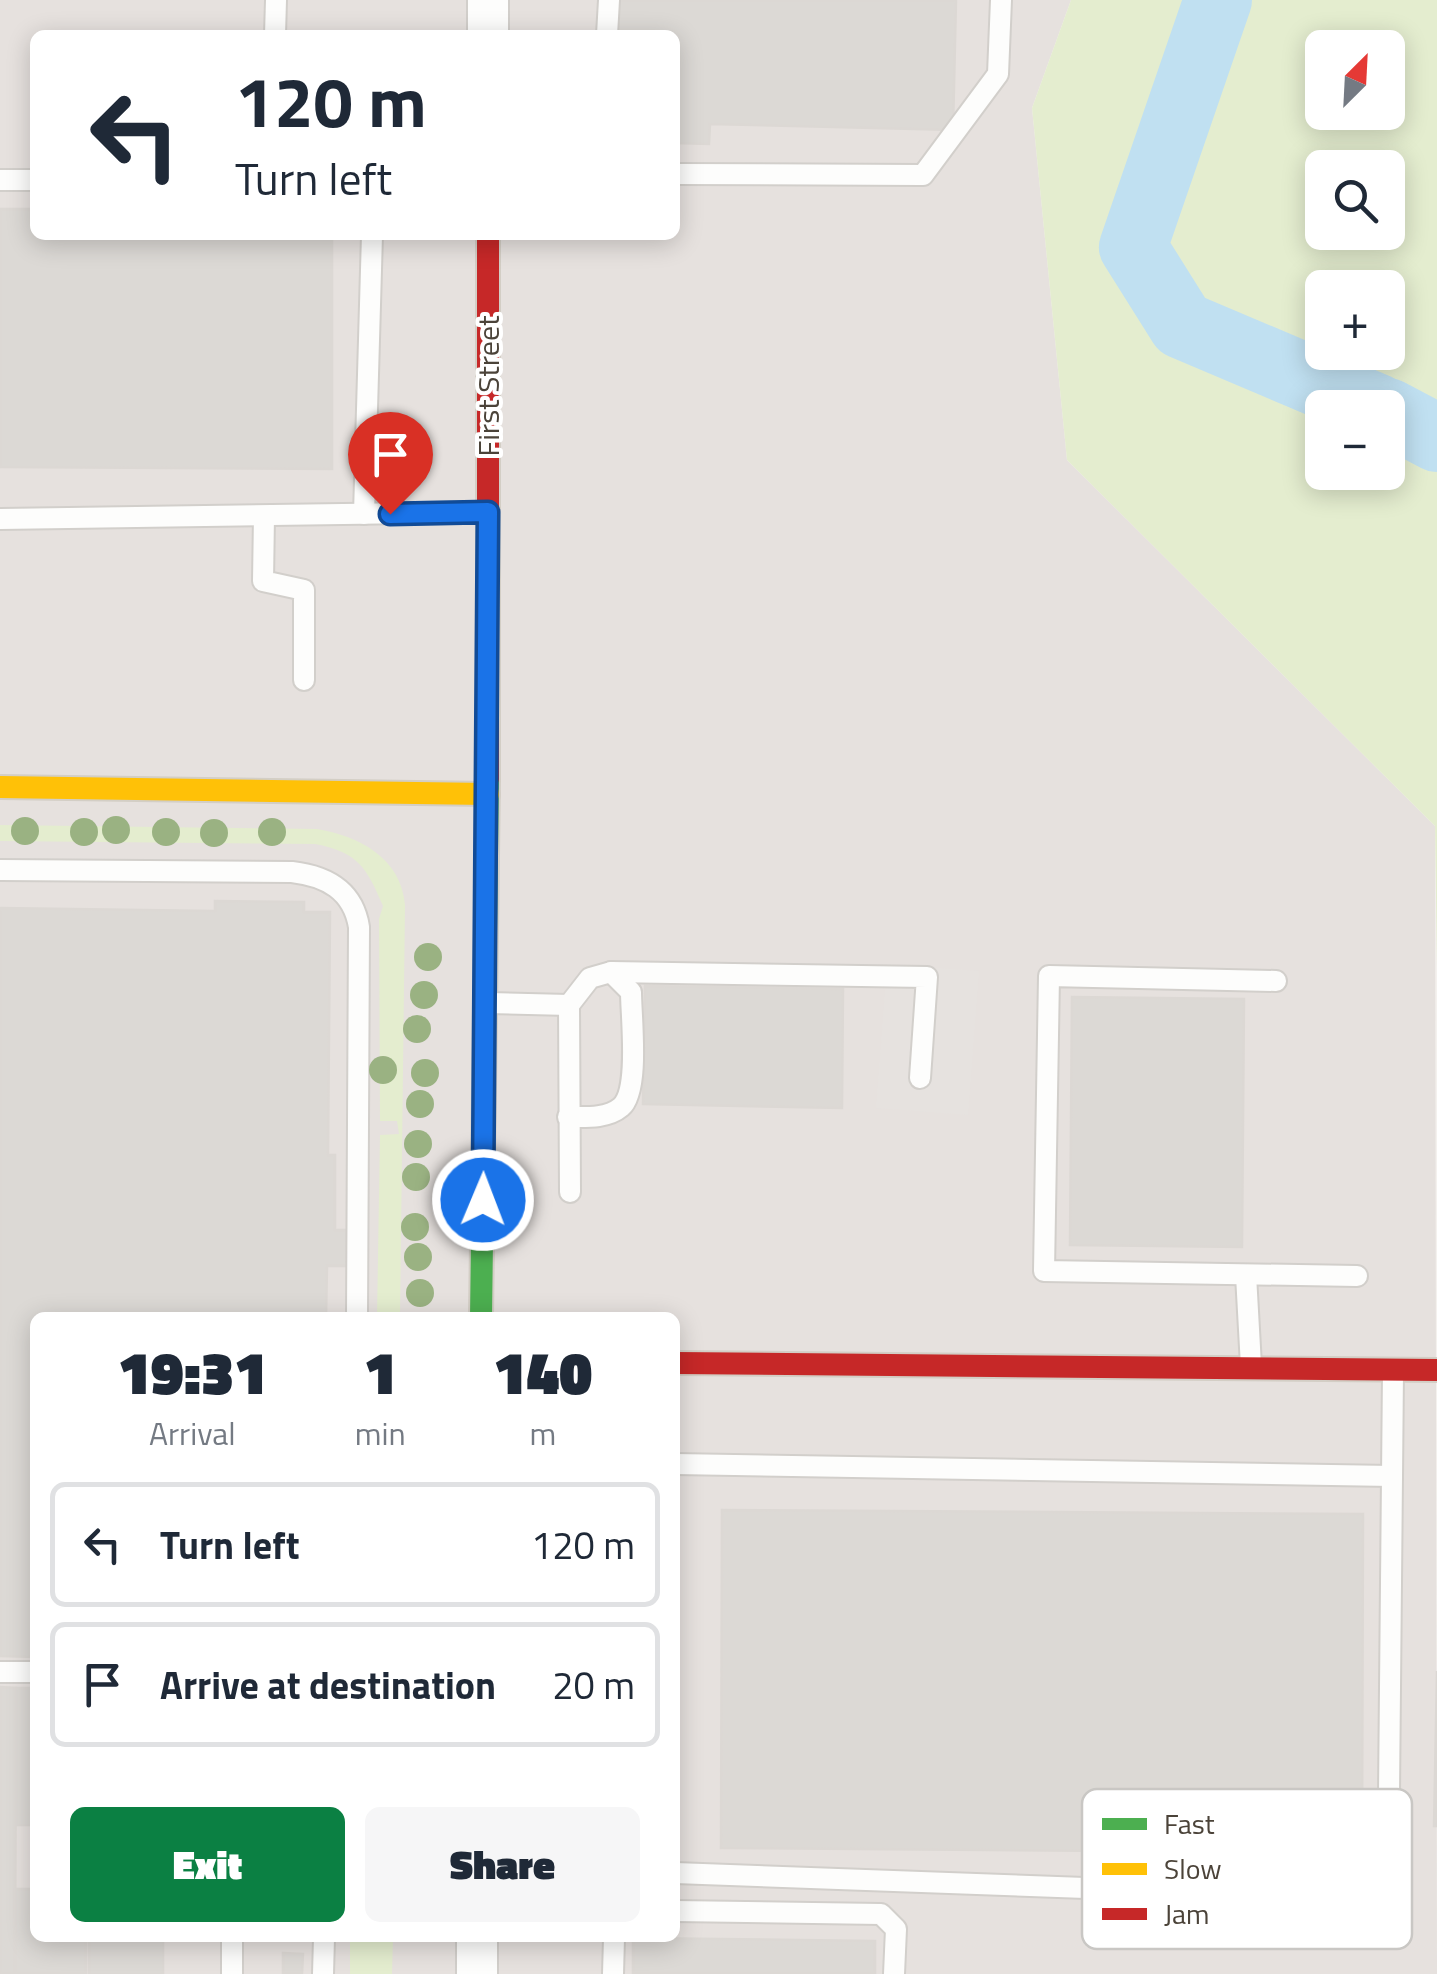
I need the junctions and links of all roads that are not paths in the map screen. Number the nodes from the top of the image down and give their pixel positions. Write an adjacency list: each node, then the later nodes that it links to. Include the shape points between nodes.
1 (276, 0): 5 (lane)
2 (488, 0): 6 (street)
3 (609, 0): 7 (lane)
4 (1002, 0): 8 (lane, via 998,74 923,175)
5 (274, 30)
6 (488, 30)
7 (607, 30)
8 (680, 174)
9 (0, 180): 10 (lane)
10 (30, 180)
11 (372, 240): 14 (lane)
12 (488, 240): 13 (street, First Street)
13 (488, 512): 14 (lane); 19 (street, First Street)
14 (364, 514): 15 (lane)
15 (264, 516): 16 (lane); 17 (lane, via 263,582 304,590)
16 (0, 519)
17 (304, 680)
18 (0, 787): 19 (street)
19 (488, 794): 23 (street, First Street)
20 (0, 870): 30 (lane, via 292,872 344,892 359,926)
21 (611, 972): 24 (lane, via 590,978); 25 (lane, via 926,977); 26 (lane, via 631,992 632,1088 611,1112)
22 (1276, 981): 28 (lane, via 1048,976 1044,1271)
23 (486, 1002): 24 (lane); 31 (street, First Street)
24 (568, 1005): 26 (lane)
25 (920, 1078)
26 (568, 1117): 27 (lane)
27 (570, 1192)
28 (1246, 1275): 29 (lane); 33 (lane)
29 (1358, 1276)
30 (357, 1312)
31 (482, 1312)
32 (680, 1363): 33 (street)
33 (1251, 1368): 34 (street)
34 (1393, 1370): 35 (street); 37 (lane)
35 (1437, 1370)
36 (680, 1464): 37 (lane)
37 (1392, 1476): 40 (lane)
38 (0, 1672): 39 (lane)
39 (30, 1672)
40 (1389, 1789)
41 (680, 1873): 42 (lane)
42 (1082, 1888)
43 (680, 1911): 52 (lane, via 881,1914 896,1929)
44 (232, 1942): 48 (lane)
45 (324, 1942): 49 (lane)
46 (477, 1942): 50 (street)
47 (614, 1942): 51 (lane)
48 (232, 1974)
49 (324, 1974)
50 (477, 1974)
51 (613, 1974)
52 (894, 1974)

